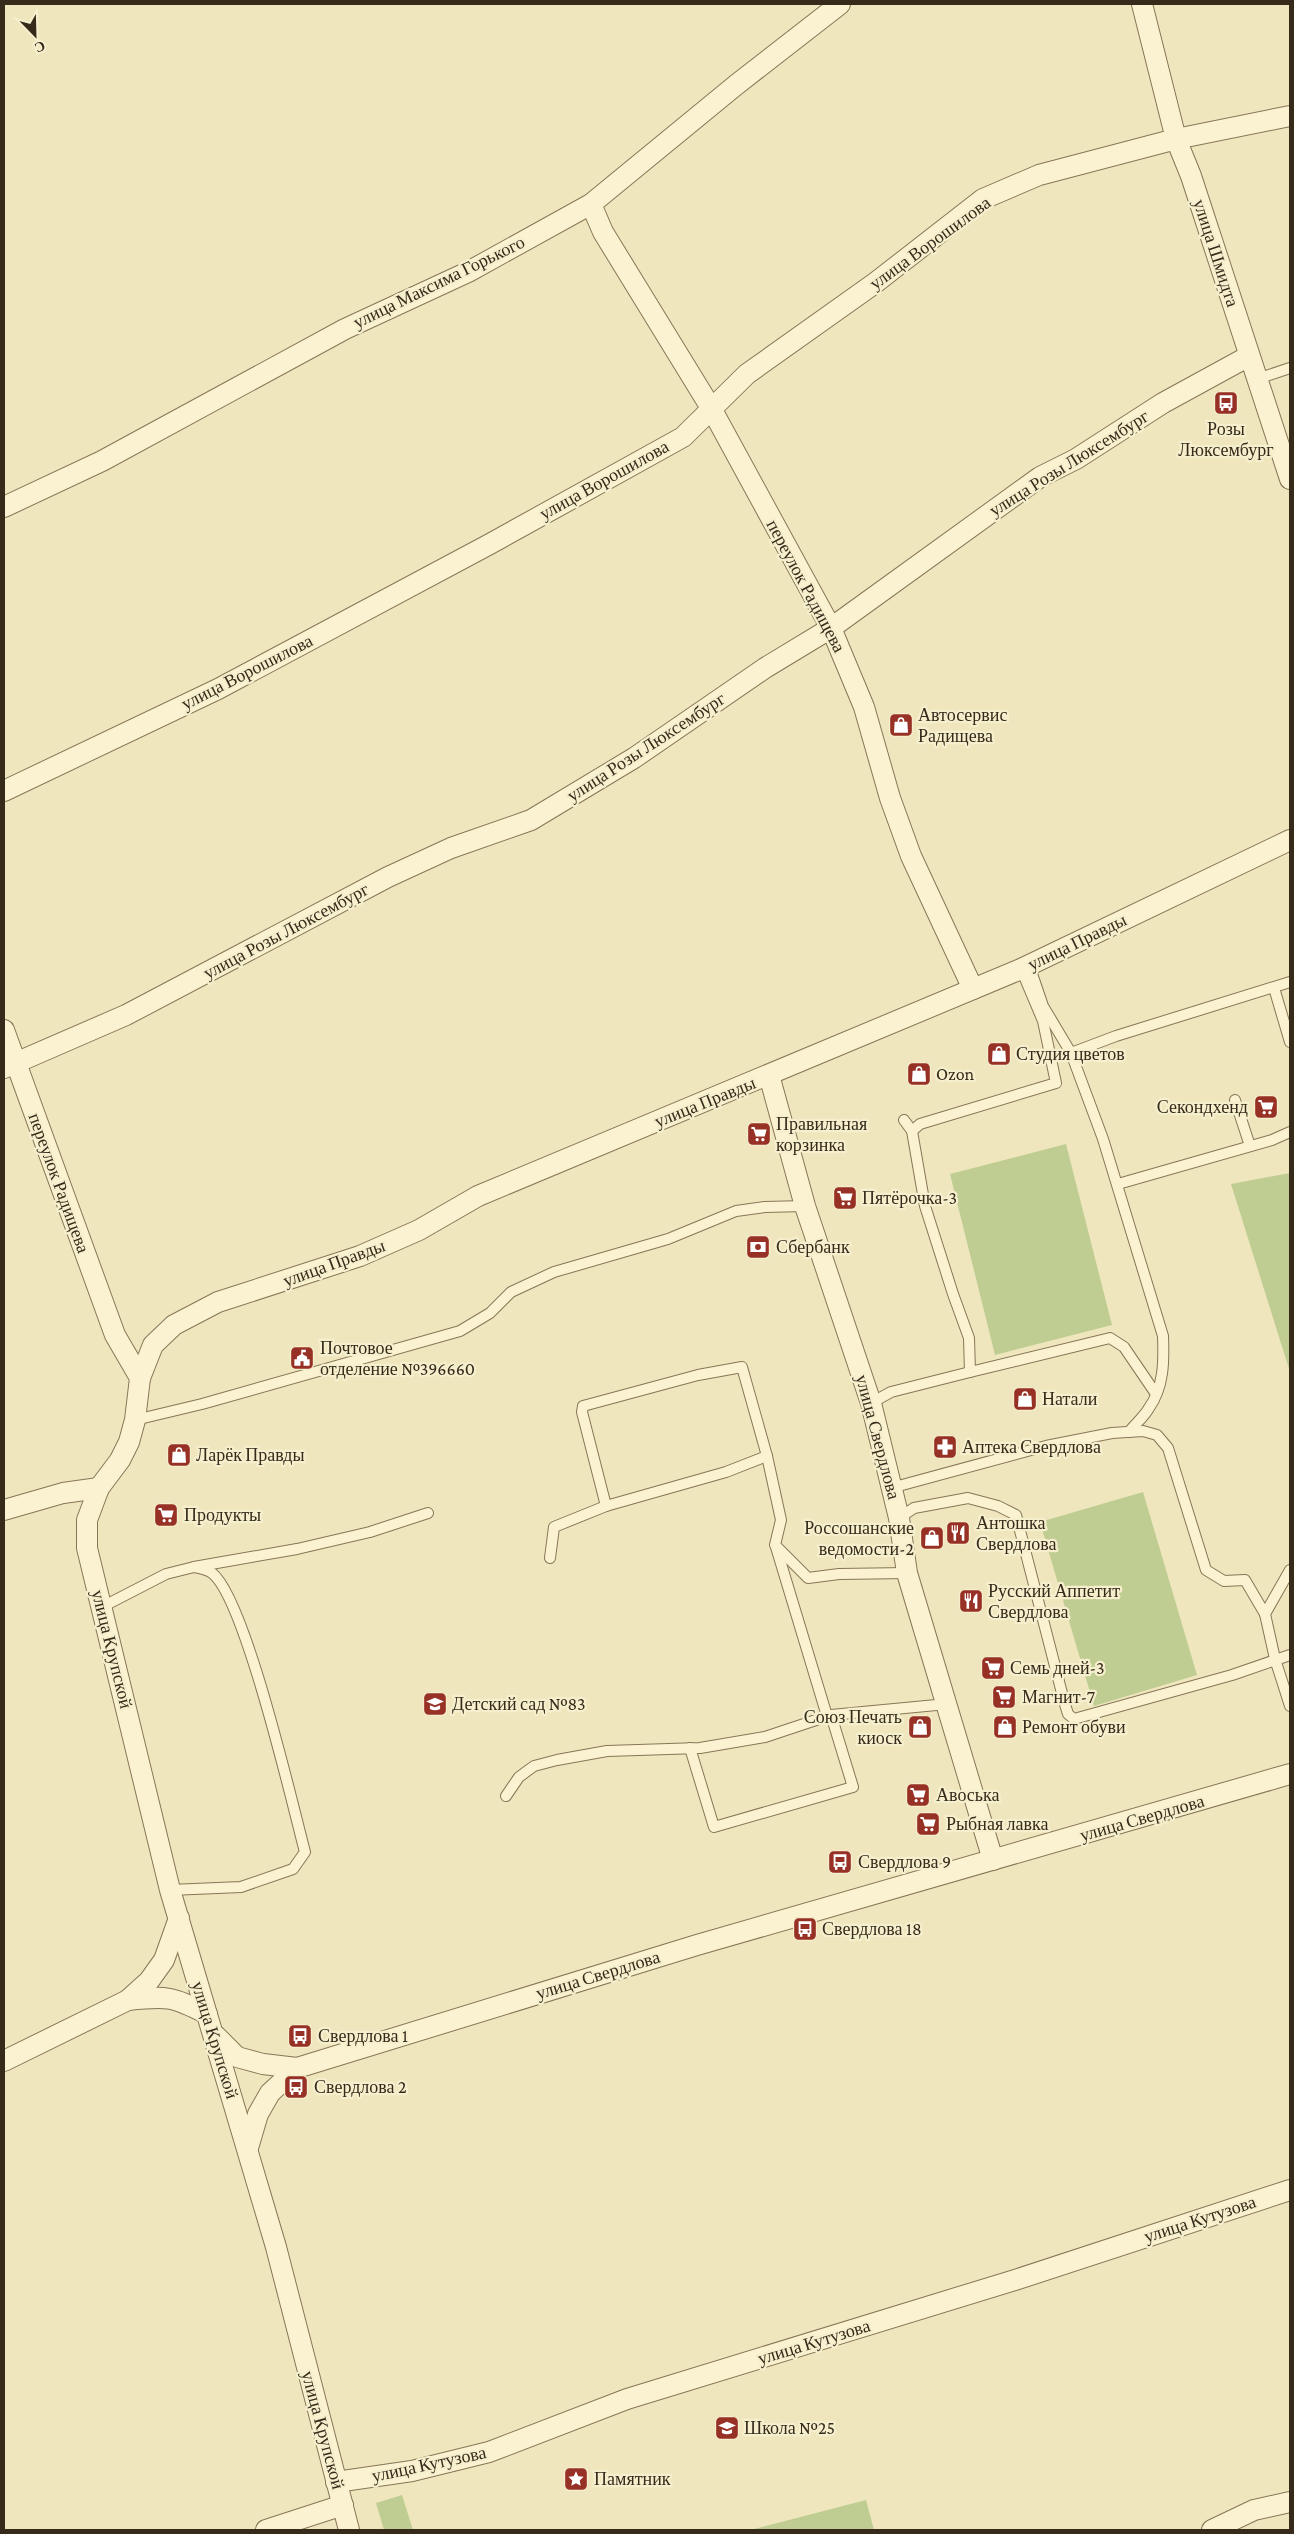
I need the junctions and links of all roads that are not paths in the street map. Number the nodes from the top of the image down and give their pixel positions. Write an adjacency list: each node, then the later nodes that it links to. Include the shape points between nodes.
1 (840, 4): 5 (street, улица Максима Горького)
2 (1142, 4): 4 (street, улица Шмидта)
3 (1290, 116): 4 (street)
4 (1176, 139): 6 (street, улица Шмидта, via 1191,176); 9 (street, улица Ворошилова, via 1038,175 983,200 874,284 747,374)
5 (591, 204): 9 (street, переулок Радищева, via 603,232); 11 (street, улица Максима Горького, via 468,272 345,329 102,460)
6 (1248, 356): 8 (street, улица Шмидта); 12 (street, улица Розы Люксембург, via 1163,403 1076,459 1040,477)
7 (1290, 368): 8 (lane)
8 (1257, 379): 10 (street, улица Шмидта)
9 (710, 408): 12 (street, переулок Радищева); 13 (street, улица Ворошилова, via 683,437 480,550 218,689)
10 (1290, 479)
11 (4, 507)
12 (831, 628): 18 (street, переулок Радищева, via 864,707 890,798 911,856); 22 (street, улица Розы Люксембург, via 765,668 634,758 531,820 450,848 388,877 126,1015)
13 (4, 791)
14 (1290, 840): 15 (street, улица Правды)
15 (1025, 967): 18 (street, улица Правды); 21 (lane, via 1043,1006); 26 (lane, via 1043,1021 1056,1083 920,1124)
16 (1290, 982): 17 (lane)
17 (1274, 988): 20 (lane); 21 (lane, via 1116,1036)
18 (973, 989): 23 (street, улица Правды)
19 (4, 1030): 22 (street, переулок Радищева)
20 (1290, 1042)
21 (1072, 1053): 29 (lane)
22 (10, 1066): 32 (street, переулок Радищева, via 115,1335)
23 (769, 1075): 30 (street, улица Свердлова); 32 (street, улица Правды, via 478,1196 419,1230 360,1256 218,1302 174,1324 153,1345)
24 (1235, 1100): 28 (lane)
25 (904, 1120): 26 (lane)
26 (912, 1131): 31 (lane, via 926,1206 969,1338)
27 (1290, 1132): 28 (lane)
28 (1250, 1146): 29 (lane)
29 (1118, 1184): 33 (lane, via 1163,1336 1164,1365)
30 (805, 1206): 34 (street, улица Свердлова); 35 (lane, via 736,1211 668,1239 554,1272 511,1292 490,1313 460,1331 220,1400)
31 (970, 1372): 33 (lane, via 1110,1338 1124,1347); 34 (lane, via 891,1392)
32 (140, 1378): 35 (street, улица Правды)
33 (1156, 1394): 36 (lane, via 1149,1409)
34 (871, 1403): 39 (street, улица Свердлова)
35 (135, 1420): 38 (street, улица Правды, via 120,1460)
36 (1129, 1432): 39 (lane, via 1046,1446); 50 (lane, via 1157,1435 1168,1448 1206,1570 1224,1581 1245,1580)
37 (767, 1456): 40 (lane, via 726,1472); 40 (lane, via 742,1367 593,1402 583,1406 582,1412); 44 (lane, via 780,1520)
38 (99, 1488): 41 (street, via 63,1493); 49 (street, улица Крупской, via 88,1520 87,1548)
39 (891, 1488): 43 (street, улица Свердлова)
40 (606, 1506): 45 (lane, via 554,1526)
41 (4, 1510)
42 (428, 1513): 46 (lane, via 370,1532 297,1549)
43 (899, 1518): 48 (street, улица Свердлова); 52 (lane, via 914,1508 968,1498 1016,1515 1064,1701 1068,1714 1074,1719 1232,1675)
44 (775, 1545): 48 (lane, via 808,1578); 55 (lane)
45 (550, 1558)
46 (194, 1567): 49 (lane, via 166,1574); 60 (lane, via 212,1573 234,1607 276,1739 305,1852 292,1869 241,1887)
47 (1290, 1570): 50 (lane)
48 (907, 1573): 53 (street, улица Свердлова)
49 (102, 1607): 60 (street, улица Крупской)
50 (1265, 1614): 52 (lane)
51 (1290, 1655): 52 (lane)
52 (1275, 1659): 54 (lane)
53 (946, 1704): 55 (lane); 59 (street, улица Свердлова)
54 (1290, 1706)
55 (829, 1716): 56 (lane, via 765,1738); 56 (lane, via 853,1787 714,1827)
56 (690, 1748): 58 (lane, via 607,1751 534,1766 519,1778)
57 (1290, 1774): 59 (street, улица Свердлова)
58 (506, 1796)
59 (992, 1860): 66 (street, улица Свердлова, via 697,1945)
60 (170, 1890): 61 (street, улица Крупской)
61 (179, 1918): 62 (street, via 164,1960 149,1981); 63 (street, улица Крупской)
62 (128, 2000): 63 (street, via 164,1996); 65 (street)
63 (207, 2014): 64 (street, улица Крупской)
64 (214, 2034): 66 (street, via 237,2057); 67 (street, улица Крупской)
65 (4, 2061)
66 (296, 2068): 67 (street, улица Свердлова, via 270,2093 258,2114)
67 (248, 2148): 69 (street, улица Крупской)
68 (1290, 2190): 69 (street, улица Кутузова, via 1015,2280 627,2399 489,2452 412,2471)
69 (336, 2482): 71 (street, улица Крупской)
70 (1290, 2502): 74 (street, via 1254,2510)
71 (343, 2505): 72 (street); 73 (street, улица Крупской)
72 (266, 2530)
73 (349, 2530)
74 (1212, 2530)

